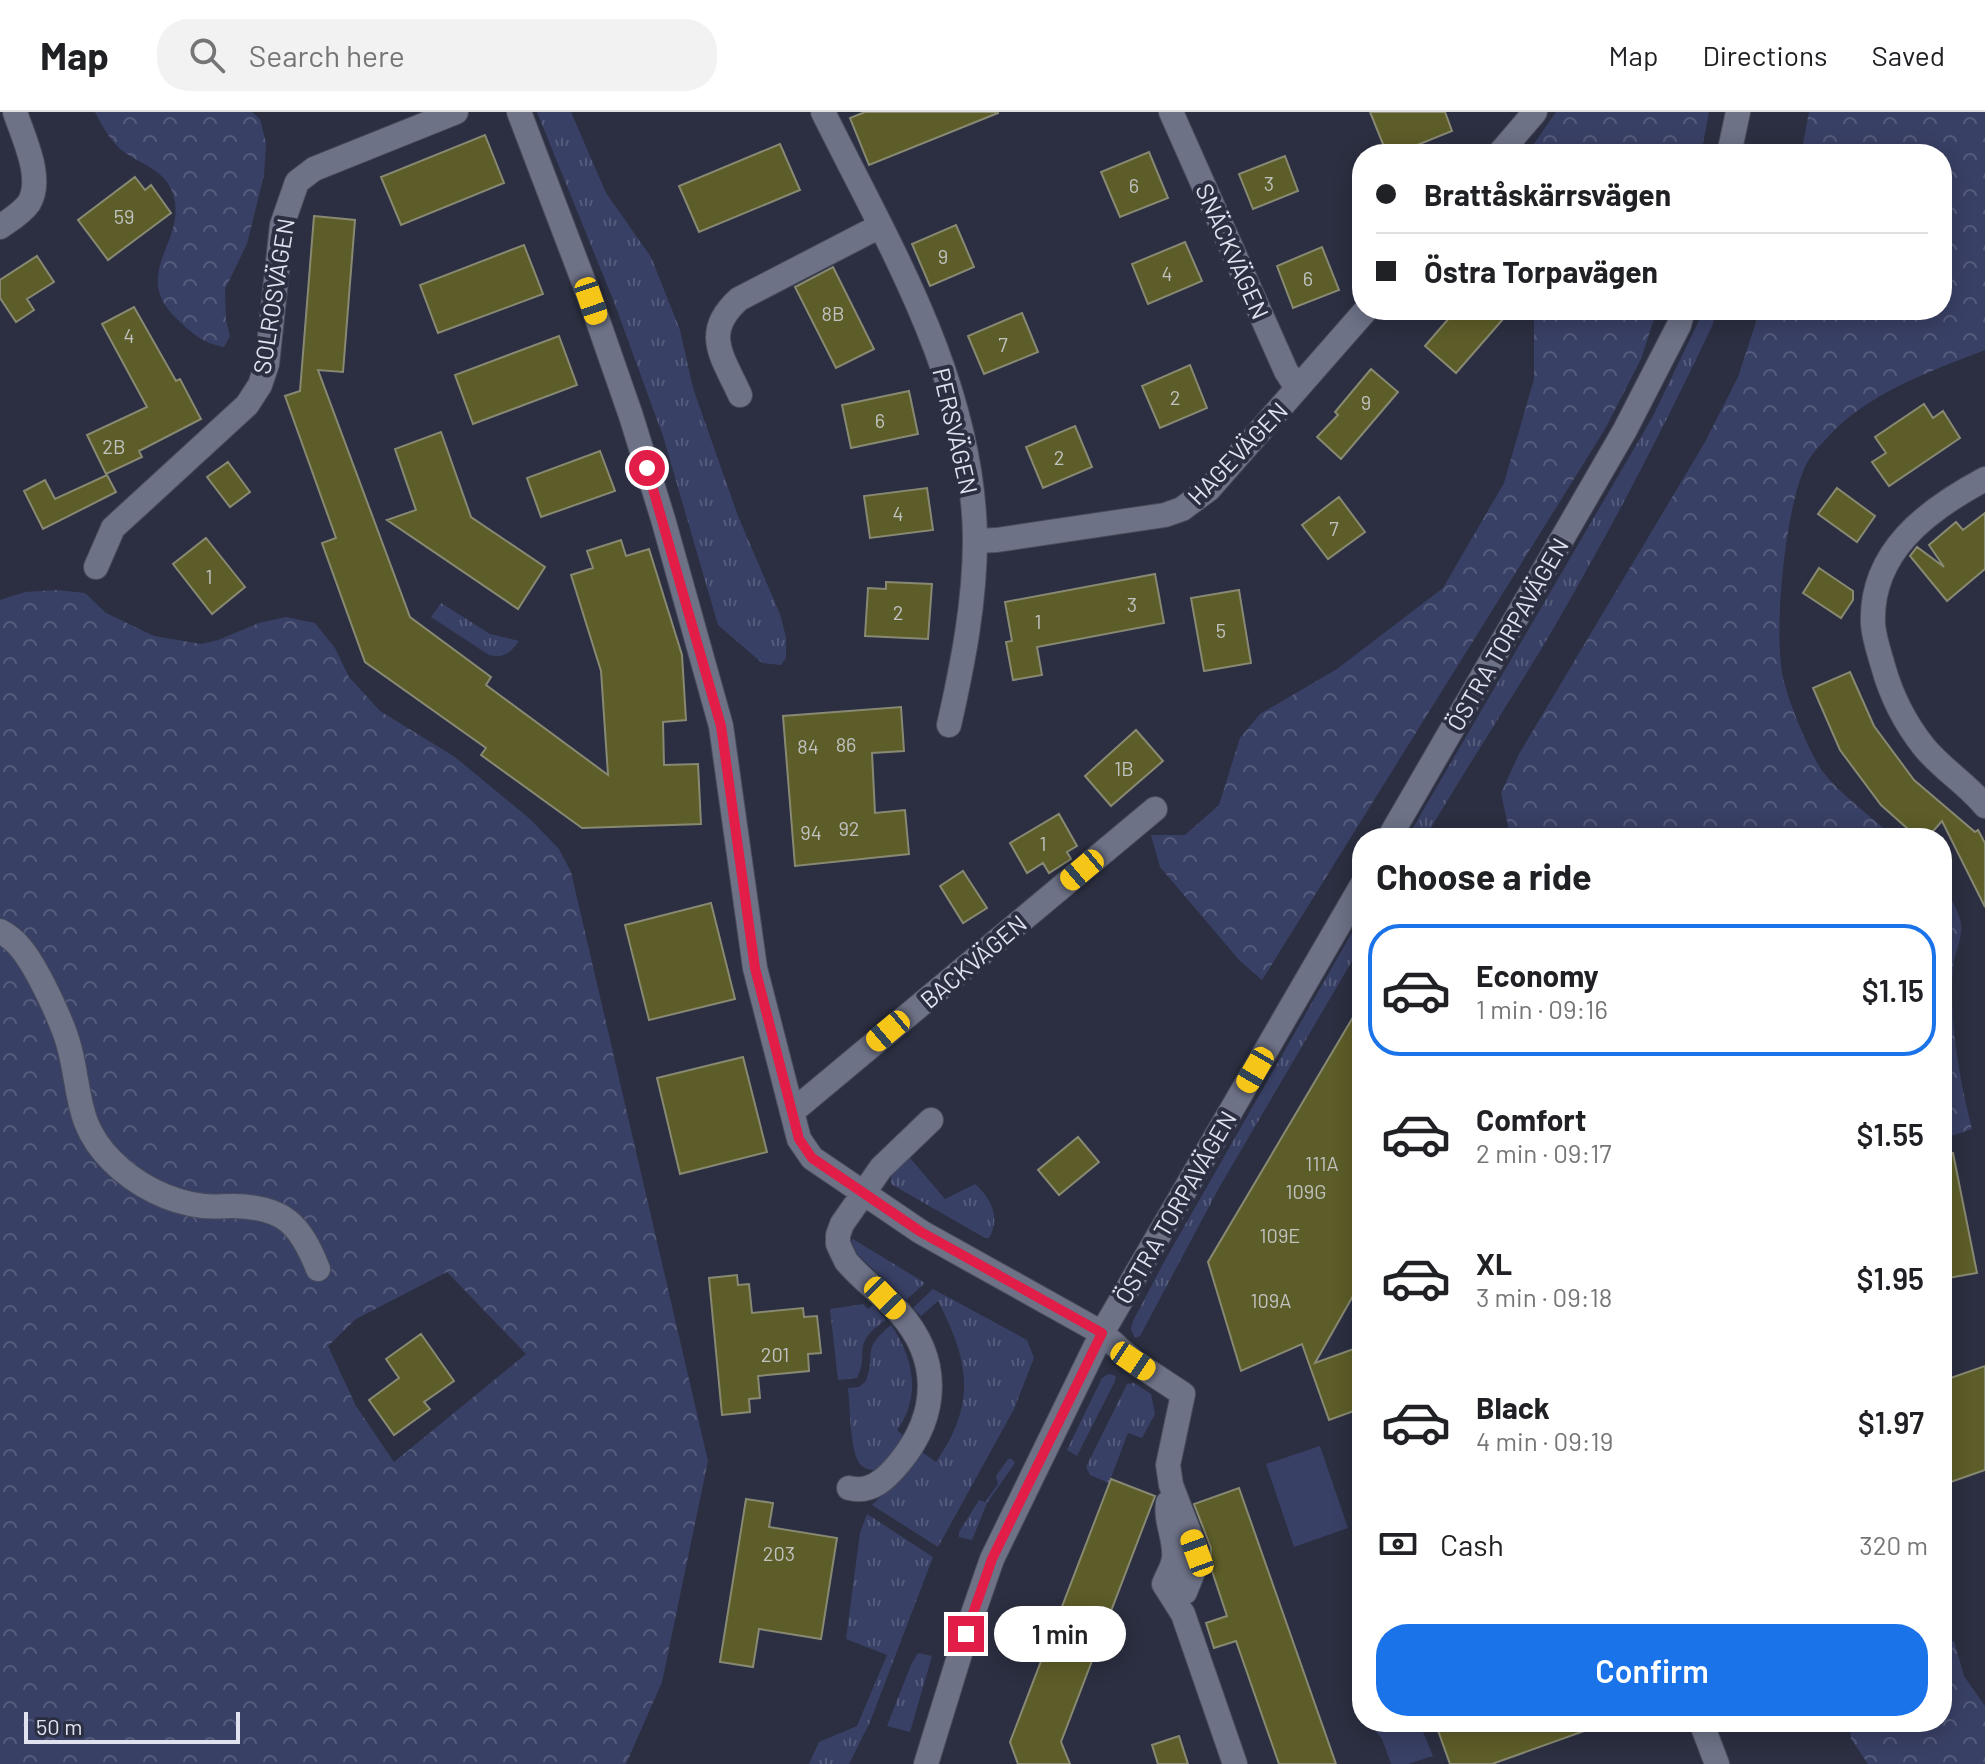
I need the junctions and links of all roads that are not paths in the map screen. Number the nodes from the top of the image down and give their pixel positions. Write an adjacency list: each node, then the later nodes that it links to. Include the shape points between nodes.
1 (15, 112): 11 (street, via 34,188 21,212)
2 (456, 112): 18 (street, SOLROSVÄGEN, via 314,169 297,182 282,225 267,364 260,385 247,405 113,528)
3 (519, 112): 25 (street, via 631,416 721,726 755,968)
4 (823, 112): 10 (street, PERSVÄGEN)
5 (1171, 112): 14 (street, SNÄCKVÄGEN)
6 (1535, 112): 8 (street)
7 (1738, 112): 9 (street)
8 (1508, 144)
9 (1731, 144)
10 (880, 226): 15 (street, via 729,308 716,337); 17 (street, PERSVÄGEN, via 953,394 969,470)
11 (0, 227)
12 (1357, 320): 14 (street, HAGEVÄGEN)
13 (1680, 320): 22 (street, ÖSTRA TORPAVÄGEN, via 1625,430)
14 (1297, 388): 17 (street, HAGEVÄGEN, via 1209,489 1182,509)
15 (740, 395)
16 (1985, 479): 20 (street, via 1937,508 1895,550 1878,578 1873,626 1886,678 1909,726 1925,749)
17 (975, 541): 19 (street, PERSVÄGEN, via 968,640)
18 (96, 567)
19 (949, 725)
20 (1985, 805)
21 (1155, 809): 25 (street, BACKVÄGEN)
22 (1395, 828)
23 (1352, 902): 29 (street, ÖSTRA TORPAVÄGEN)
24 (0, 931): 28 (street, via 20,946 50,1002 70,1048 83,1114 94,1141 110,1159 128,1176 174,1200 257,1207 287,1220 299,1230)
25 (792, 1112): 27 (street, via 799,1139 812,1158)
26 (931, 1120): 27 (street, via 881,1168)
27 (863, 1194): 29 (street); 31 (street, via 842,1224 840,1253 920,1343 927,1363 929,1408 921,1430 885,1481)
28 (318, 1269)
29 (1102, 1333): 30 (street, via 1183,1394 1168,1465); 34 (street, ÖSTRA TORPAVÄGEN, via 992,1559)
30 (1171, 1485): 32 (street, via 1197,1553); 35 (street, via 1167,1513 1174,1560 1164,1584 1183,1614)
31 (849, 1488)
32 (1185, 1592)
33 (1705, 1732): 36 (street)
34 (926, 1764)
35 (1235, 1764)
36 (1717, 1764)

